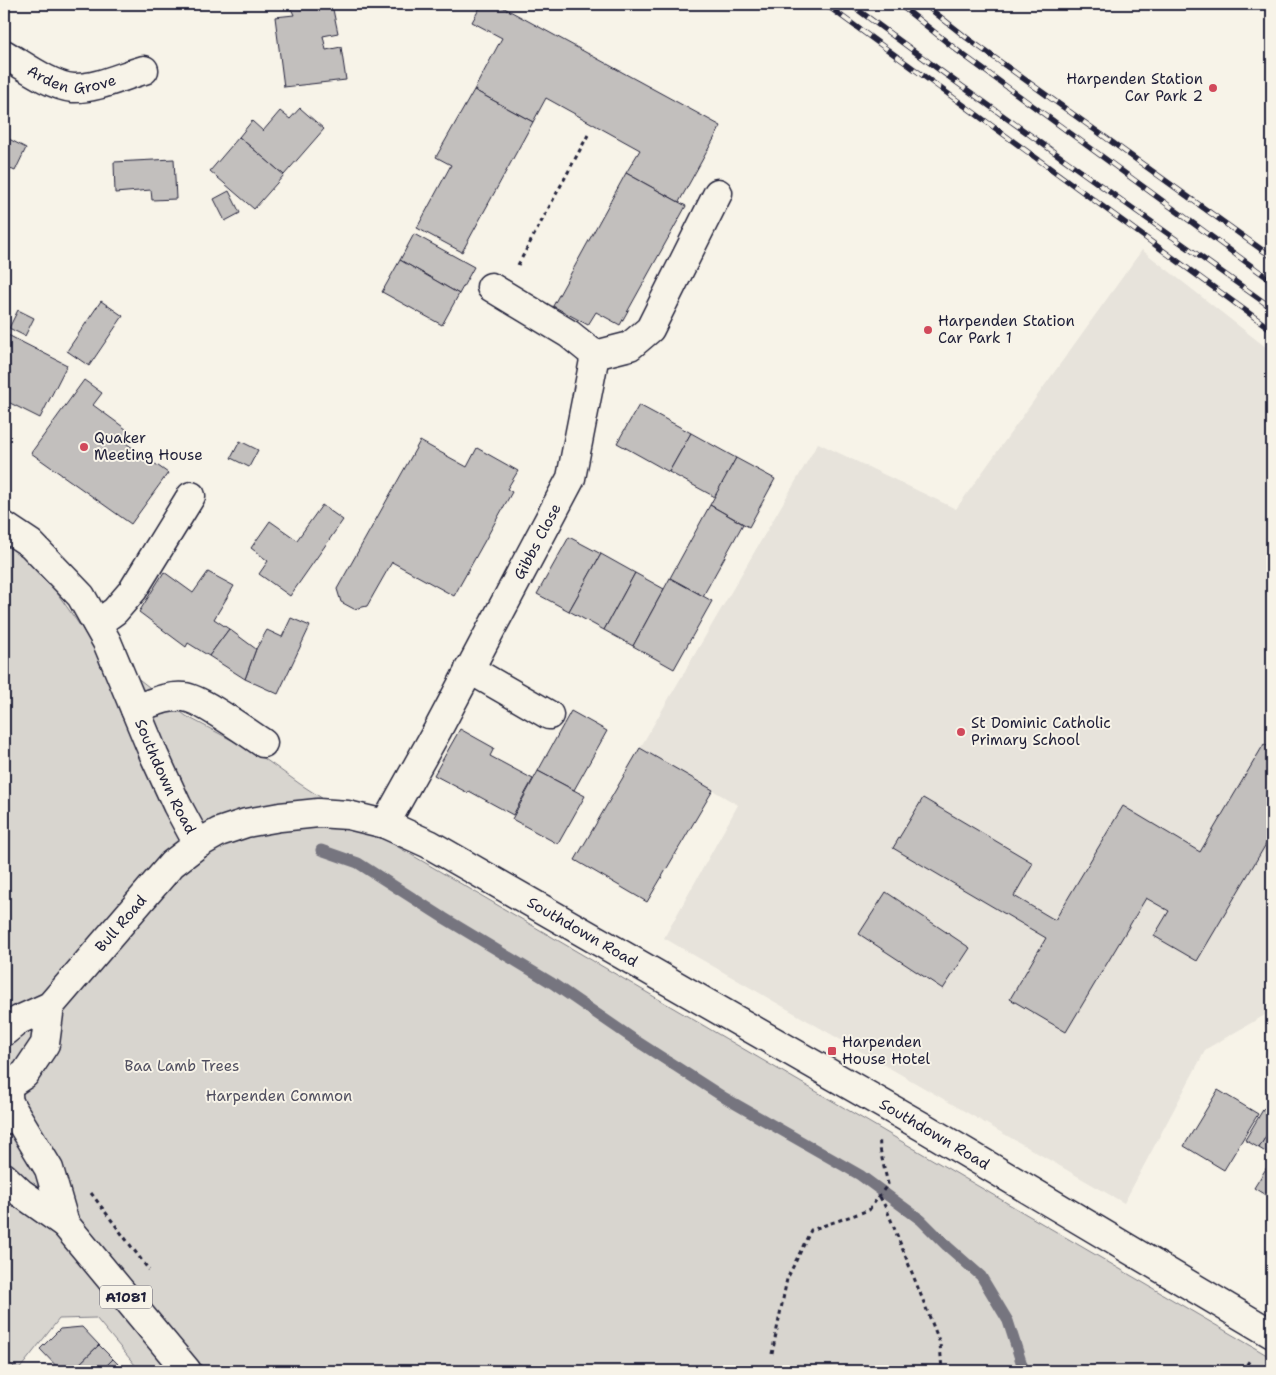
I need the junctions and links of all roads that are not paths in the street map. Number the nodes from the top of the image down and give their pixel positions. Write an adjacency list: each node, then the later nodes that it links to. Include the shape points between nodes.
1 (4, 54): 2 (street, Arden Grove, via 50,81 72,88)
2 (144, 70)
3 (718, 193): 5 (street, via 650,329 630,346)
4 (497, 290): 5 (street, via 569,334)
5 (595, 355): 9 (street, Gibbs Close, via 571,478)
6 (191, 496): 8 (street, via 133,590 115,611)
7 (4, 526): 8 (street, Southdown Road, via 32,544 81,596)
8 (97, 624): 10 (street, Southdown Road)
9 (469, 669): 11 (street); 13 (street, Gibbs Close)
10 (136, 709): 12 (street, via 169,697 184,697 204,705); 14 (street, Southdown Road, via 165,780)
11 (549, 714)
12 (263, 743)
13 (384, 824): 14 (street, Southdown Road, via 348,815 318,813 280,817 246,823 219,832); 20 (street, Southdown Road, via 429,844 889,1108)
14 (198, 844): 15 (street, Bull Road, via 172,864)
15 (50, 1006): 16 (street, Bull Road, via 19,1020); 17 (street, via 45,1044)
16 (4, 1032)
17 (6, 1099): 19 (street, A1081, via 49,1169)
18 (4, 1178): 19 (street, A1081)
19 (65, 1224): 21 (street, A1081)
20 (1272, 1334)
21 (187, 1371)

